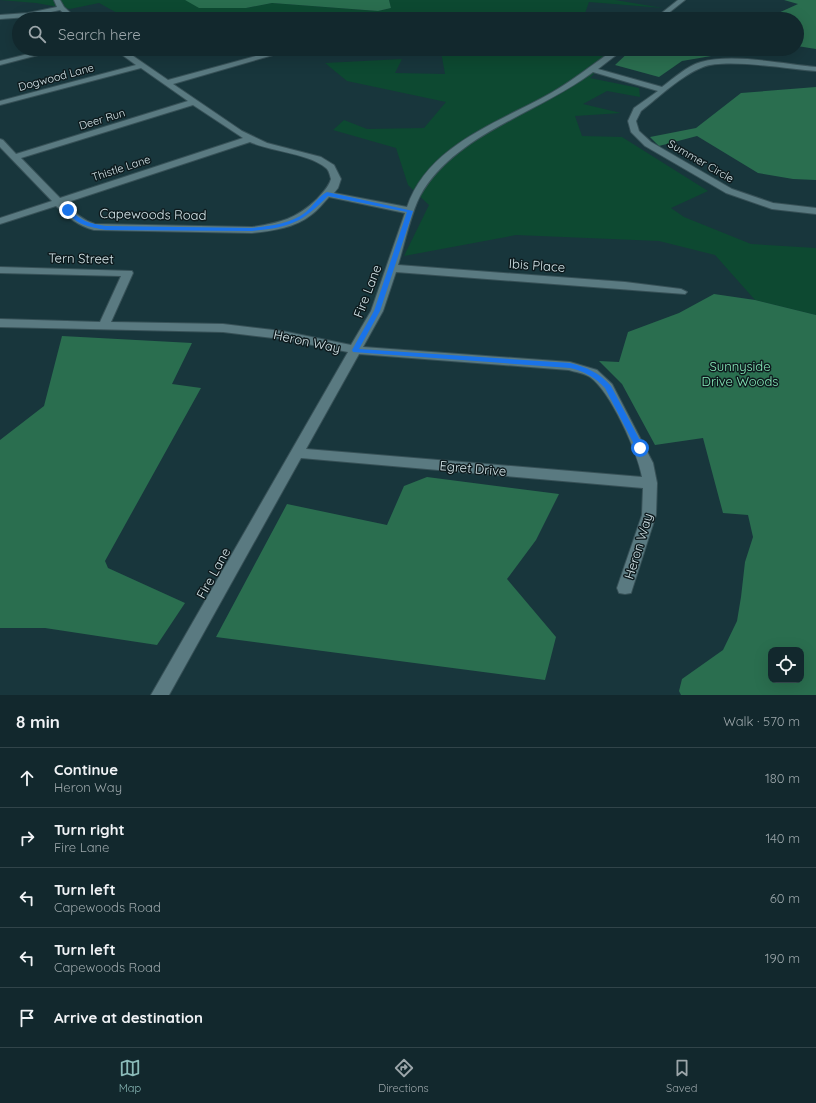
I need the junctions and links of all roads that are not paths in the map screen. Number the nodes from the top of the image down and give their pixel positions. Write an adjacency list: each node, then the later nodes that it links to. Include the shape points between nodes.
1 (57, 0): 3 (street)
2 (682, 0): 6 (street)
3 (61, 8): 4 (street); 5 (street)
4 (34, 12)
5 (66, 12)
6 (666, 12)
7 (12, 15): 8 (street)
8 (0, 17)
9 (30, 56): 13 (street)
10 (127, 56): 14 (street, Capewoods Road)
11 (265, 56): 17 (street)
12 (610, 56): 15 (street, Fire Lane)
13 (0, 64)
14 (141, 66): 17 (street, Capewoods Road); 20 (street, Dogwood Lane)
15 (591, 69): 18 (street); 26 (street, Fire Lane, via 554,95 458,147 423,183)
16 (816, 69): 18 (street, Summer Circle, via 744,61 712,62 690,70)
17 (167, 84): 19 (street, Capewoods Road)
18 (664, 90): 27 (street, Summer Circle, via 634,115 633,127 641,138 742,196 772,206)
19 (194, 102): 21 (street, Capewoods Road); 23 (street, Deer Run)
20 (0, 104)
21 (249, 139): 24 (street, Capewoods Road, via 325,163 335,172 336,179 333,188); 25 (street, Thistle Lane)
22 (0, 142): 23 (street, Capewoods Road)
23 (15, 157): 25 (street, Capewoods Road)
24 (327, 194): 25 (street, Capewoods Road, via 298,219 276,227 252,230 94,227 76,220); 26 (street)
25 (60, 201): 28 (street, Thistle Lane)
26 (410, 211): 29 (street, Fire Lane)
27 (816, 211)
28 (0, 221)
29 (391, 268): 31 (street, Ibis Place, via 625,285); 34 (street, Fire Lane, via 377,311)
30 (0, 270): 33 (street, Tern Street, via 128,273)
31 (681, 292)
32 (0, 323): 33 (street, Heron Way)
33 (104, 325): 34 (street, Heron Way, via 256,331)
34 (355, 350): 35 (street, Fire Lane); 36 (street, Heron Way, via 570,366 593,373 608,387 640,448)
35 (296, 453): 36 (street, Egret Drive); 38 (street, Fire Lane)
36 (650, 483): 37 (street, Heron Way, via 649,515)
37 (625, 588)
38 (160, 695)

